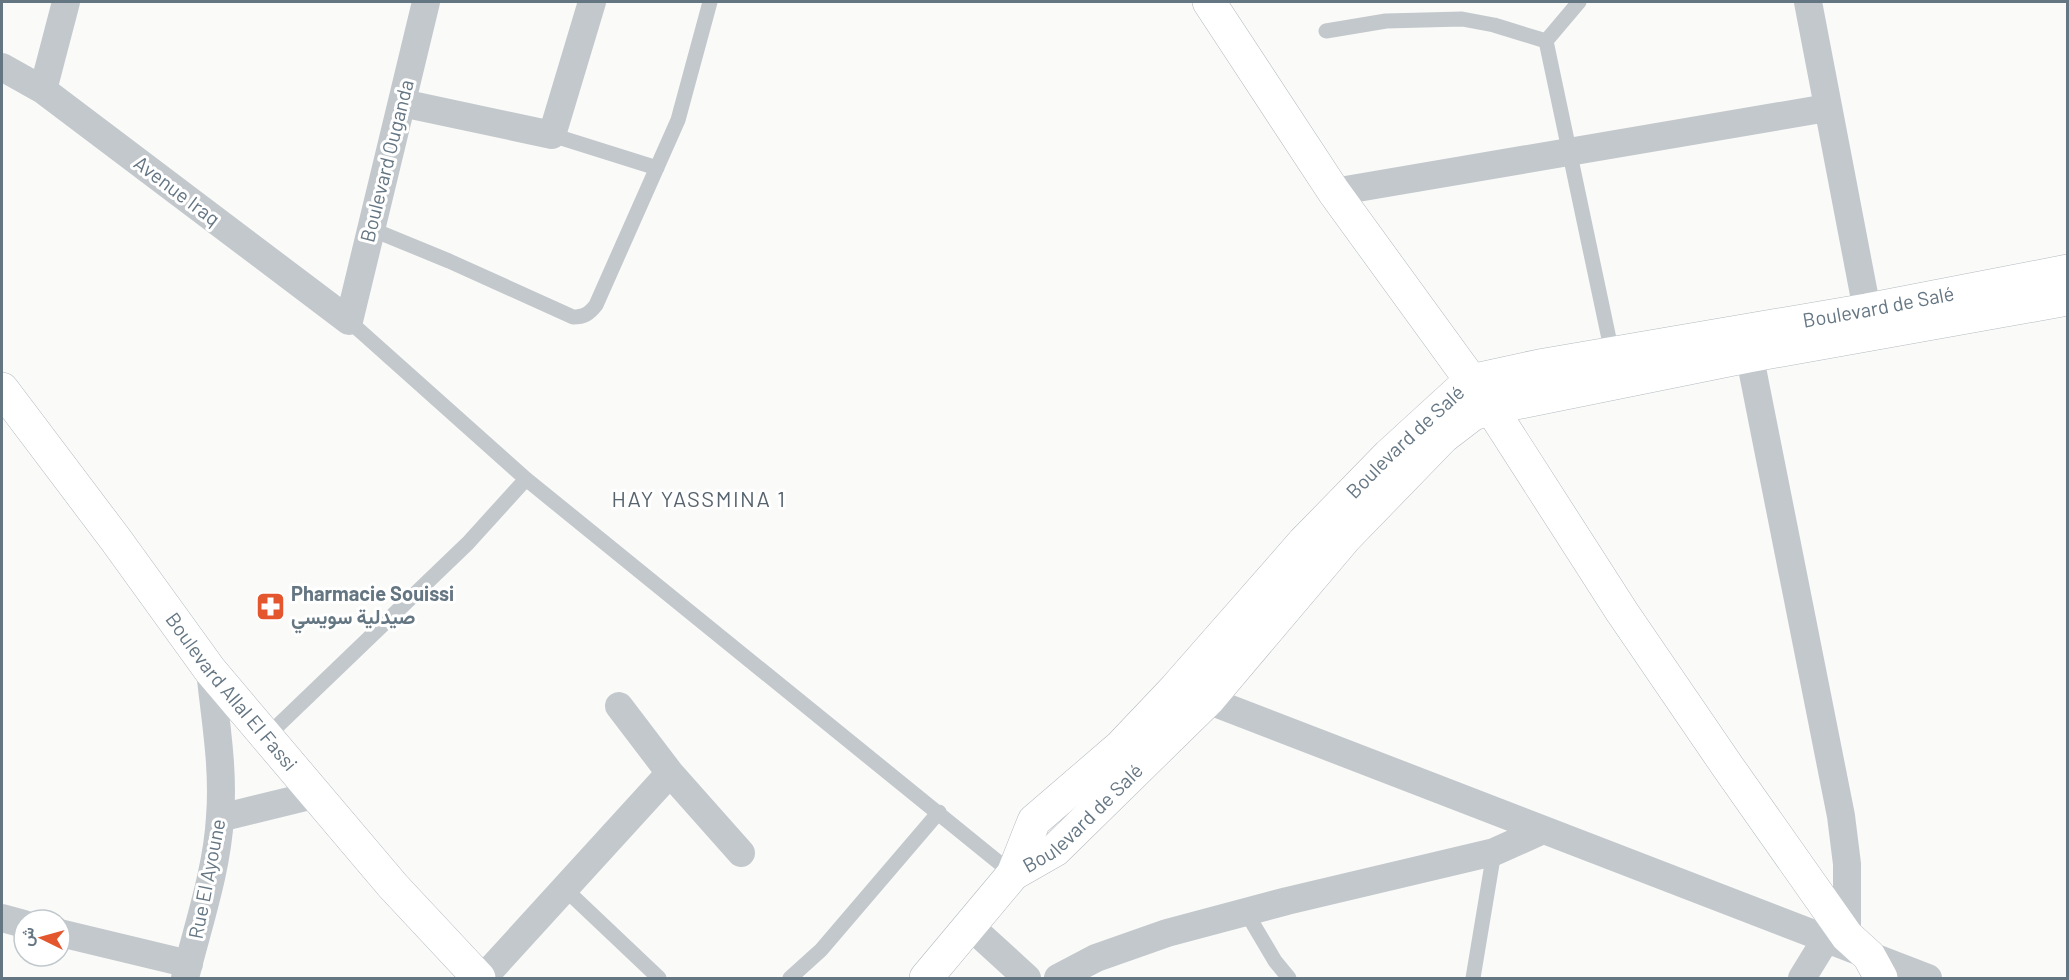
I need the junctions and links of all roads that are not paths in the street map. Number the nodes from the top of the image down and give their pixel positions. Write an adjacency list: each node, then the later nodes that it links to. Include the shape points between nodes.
1 (66, 2): 11 (street)
2 (426, 2): 12 (street, Boulevard Ouganda)
3 (592, 2): 14 (street)
4 (710, 2): 16 (lane, via 678,120)
5 (1209, 2): 17 (street)
6 (1579, 2): 9 (lane)
7 (1809, 2): 13 (street)
8 (1326, 31): 9 (lane, via 1386,21 1462,19)
9 (1546, 41): 15 (lane)
10 (2, 67): 11 (street, Avenue Iraq)
11 (43, 90): 22 (street, Avenue Iraq)
12 (402, 103): 14 (street); 18 (street, Boulevard Ouganda)
13 (1827, 108): 15 (street); 21 (street)
14 (552, 135): 16 (lane)
15 (1571, 151): 17 (street); 24 (lane)
16 (657, 168): 18 (lane, via 596,305 583,317 573,317)
17 (1334, 192): 25 (street)
18 (371, 229): 22 (street, Boulevard Ouganda)
19 (2067, 271): 21 (street, Boulevard de Salé)
20 (2067, 299): 23 (street, Boulevard de Salé)
21 (1867, 310): 23 (street, Boulevard de Salé)
22 (349, 321): 28 (lane)
23 (1746, 344): 24 (street, Boulevard de Salé); 27 (street, Boulevard de Salé); 46 (street, via 1841,816)
24 (1612, 353): 25 (street, Boulevard de Salé)
25 (1470, 381): 27 (street); 30 (street, Boulevard de Salé, via 1389,455 1304,542)
26 (2, 389): 29 (street, Boulevard Allal El Fassi)
27 (1491, 408): 31 (street, Boulevard de Salé, via 1473,414 1443,437 1345,538); 46 (street, via 1622,612)
28 (526, 479): 33 (lane, via 468,543); 36 (lane)
29 (210, 670): 33 (street, Boulevard Allal El Fassi); 37 (street, Rue El Ayoune, via 221,777)
30 (1176, 688): 31 (street); 41 (street, Boulevard de Salé, via 1120,747 1034,821)
31 (1208, 700): 38 (street); 41 (street, Boulevard de Salé, via 1056,850)
32 (619, 706): 34 (street)
33 (266, 736): 35 (street, Boulevard Allal El Fassi)
34 (670, 773): 40 (street); 42 (street)
35 (314, 795): 37 (street); 48 (street, Boulevard Allal El Fassi)
36 (939, 812): 41 (lane); 50 (lane, via 821,950)
37 (220, 818): 47 (street, Rue El Ayoune, via 216,852)
38 (1543, 830): 39 (street); 46 (street)
39 (1494, 852): 43 (street); 55 (lane)
40 (741, 853)
41 (1013, 874): 44 (street, Boulevard de Salé)
42 (564, 888): 48 (street); 49 (lane)
43 (1246, 912): 53 (street, via 1125,946); 54 (lane)
44 (970, 926): 51 (street, Boulevard de Salé); 52 (street)
45 (72, 937): 47 (street)
46 (1856, 952): 56 (street); 57 (street)
47 (187, 971)
48 (481, 978)
49 (659, 978)
50 (790, 978)
51 (926, 978)
52 (1027, 978)
53 (1058, 978)
54 (1288, 978)
55 (1473, 978)
56 (1802, 978)
57 (1928, 978)

